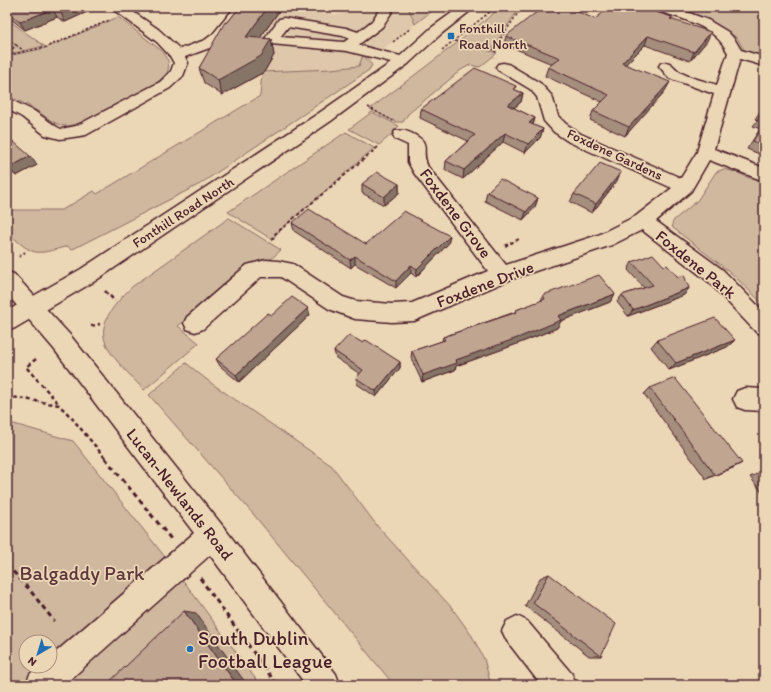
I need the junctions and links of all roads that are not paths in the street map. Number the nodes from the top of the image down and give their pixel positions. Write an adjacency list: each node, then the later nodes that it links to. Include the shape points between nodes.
1 (242, 7): 9 (street, via 210,43)
2 (388, 7): 6 (street, via 377,24)
3 (468, 7): 11 (street, Fonthill Road North)
4 (660, 7): 8 (street, via 721,32)
5 (115, 13): 9 (street, via 154,33)
6 (360, 37): 7 (street); 7 (street, via 346,32 284,22 271,40)
7 (347, 47): 11 (street)
8 (735, 53): 12 (street); 14 (street, Foxdene Drive)
9 (178, 55): 15 (street, via 181,63 178,73 165,85 80,131 60,134 51,132 28,114)
10 (501, 60): 19 (street, Foxdene Gardens, via 544,96 550,117 560,128 576,138)
11 (402, 61): 23 (street, Fonthill Road North, via 210,195 88,275)
12 (764, 62)
13 (666, 66): 14 (street, via 674,75)
14 (722, 92): 17 (street, Foxdene Drive)
15 (7, 103)
16 (400, 129): 21 (street, Foxdene Grove, via 416,142 420,169)
17 (705, 152): 18 (street); 19 (street, Foxdene Drive)
18 (764, 174)
19 (684, 187): 20 (street, Foxdene Drive)
20 (642, 221): 21 (street, Foxdene Drive, via 605,240); 26 (street, Foxdene Park, via 716,276)
21 (502, 274): 25 (street, Foxdene Drive, via 414,312 392,313 355,310 336,302 286,270 266,267 254,271)
22 (7, 280): 23 (street, Lucan-Newlands Road)
23 (31, 306): 24 (street, Fonthill Road North); 27 (street, Lucan-Newlands Road)
24 (7, 322)
25 (195, 323)
26 (764, 326)
27 (212, 535): 29 (street); 30 (street, Lucan-Newlands Road)
28 (517, 631): 31 (street)
29 (41, 685)
30 (325, 685)
31 (561, 685)

